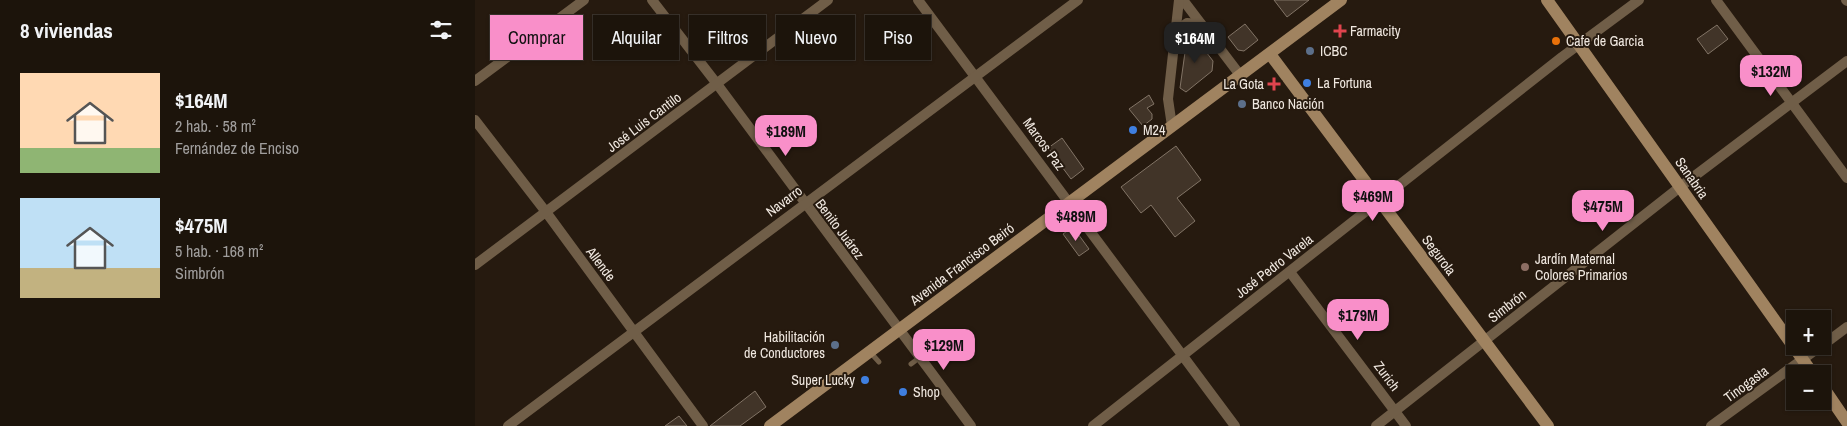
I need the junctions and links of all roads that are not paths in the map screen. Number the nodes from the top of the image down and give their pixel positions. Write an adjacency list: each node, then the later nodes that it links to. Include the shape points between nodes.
1 (584, 0): 19 (street)
2 (652, 0): 20 (street, Benito Juárez)
3 (828, 0): 20 (street, José Luis Cantilo)
4 (918, 0): 18 (street, Marcos Paz)
5 (1078, 0): 18 (street, Navarro)
6 (1179, 0): 13 (street)
7 (1183, 0): 12 (street)
8 (1341, 0): 15 (street, Avenida Francisco Beiró)
9 (1547, 0): 14 (street, Sanabria)
10 (1639, 0): 14 (street, José Pedro Varela)
11 (1717, 0): 21 (street)
12 (1201, 24): 13 (street, via 1187,23); 17 (street)
13 (1176, 30): 23 (street, via 1168,100)
14 (1579, 44): 25 (street, Sanabria); 26 (street, José Pedro Varela)
15 (1270, 54): 17 (street, Avenida Francisco Beiró); 26 (street, Segurola)
16 (1847, 61): 21 (street, Simbrón)
17 (1240, 75): 23 (street, Avenida Francisco Beiró)
18 (976, 76): 27 (street, Marcos Paz); 28 (street, Navarro)
19 (475, 81)
20 (717, 84): 28 (street, Benito Juárez); 29 (street, José Luis Cantilo)
21 (1790, 103): 24 (street); 25 (street, Simbrón)
22 (475, 120): 29 (street, Allende)
23 (1172, 126): 27 (street, Avenida Francisco Beiró)
24 (1847, 178)
25 (1680, 187): 36 (street, Simbrón); 40 (street, Sanabria)
26 (1379, 200): 31 (street, José Pedro Varela); 36 (street, Segurola)
27 (1070, 202): 33 (street, Avenida Francisco Beiró); 39 (street, Marcos Paz)
28 (804, 203): 33 (street, Benito Juárez); 34 (street, Navarro)
29 (546, 212): 30 (street, José Luis Cantilo); 34 (street, Allende)
30 (475, 265)
31 (1290, 272): 39 (street, José Pedro Varela); 44 (street, Zurich)
32 (1847, 327): 35 (street, Tinogasta)
33 (898, 330): 37 (street, Avenida Francisco Beiró); 49 (street, Benito Juárez, via 915,361)
34 (634, 331): 46 (street, Navarro); 47 (street, Allende)
35 (1831, 339)
36 (1484, 341): 44 (street, Simbrón); 54 (street, Segurola)
37 (870, 351): 41 (lane); 48 (street, Avenida Francisco Beiró)
38 (1809, 355): 40 (street, Tinogasta)
39 (1182, 356): 50 (street, José Pedro Varela); 51 (street, Marcos Paz)
40 (1803, 359): 42 (street, Sanabria); 55 (street, Tinogasta)
41 (879, 362)
42 (1807, 365)
43 (1831, 399): 45 (street)
44 (1395, 410): 52 (street, Simbrón); 53 (street, Zurich)
45 (1847, 422)
46 (508, 426)
47 (703, 426)
48 (770, 426)
49 (971, 426)
50 (1093, 426)
51 (1235, 426)
52 (1376, 426)
53 (1406, 426)
54 (1548, 426)
55 (1711, 426)

